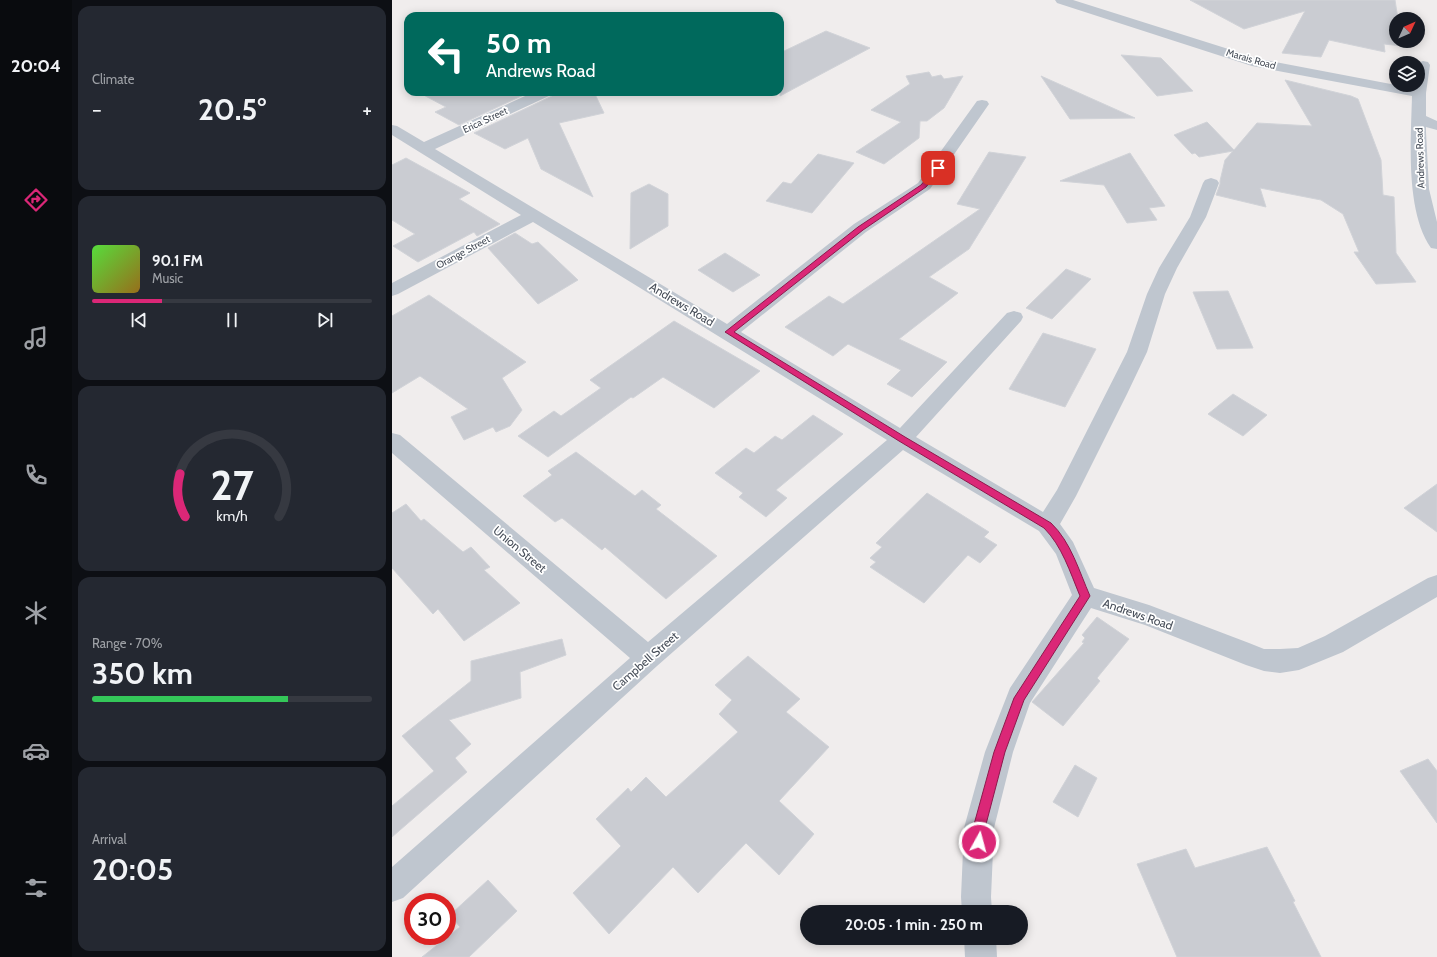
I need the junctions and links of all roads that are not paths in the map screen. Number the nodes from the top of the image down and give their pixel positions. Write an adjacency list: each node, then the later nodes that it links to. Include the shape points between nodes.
1 (1061, 0): 2 (street, Marais Road, via 1257,62)
2 (1419, 93): 5 (street, Andrews Road)
3 (537, 96): 8 (street, Erica Street)
4 (982, 104): 14 (street, via 924,186 860,228)
5 (1419, 118): 6 (street); 11 (street, Andrews Road, via 1420,186 1430,230)
6 (1437, 126)
7 (392, 128): 8 (street, Andrews Road)
8 (424, 148): 10 (street, Andrews Road)
9 (1211, 183): 17 (street, via 1198,217 1156,294 1137,352 1065,496)
10 (534, 214): 12 (street, Orange Street); 14 (street, Andrews Road)
11 (1437, 244)
12 (392, 290)
13 (1014, 317): 15 (street, Campbell Street)
14 (729, 332): 15 (street, Andrews Road)
15 (902, 439): 17 (street, Andrews Road); 20 (street, Campbell Street)
16 (392, 441): 20 (street, Union Street)
17 (1047, 525): 19 (street, Andrews Road, via 1065,548)
18 (1437, 584): 19 (street, Andrews Road, via 1334,644 1299,659 1280,661 1264,660 1246,654 1149,616)
19 (1085, 596): 22 (street, via 1019,698 999,752 979,828)
20 (648, 658): 21 (street, Campbell Street)
21 (392, 887)
22 (977, 905)
23 (980, 945): 24 (street)
24 (981, 957)

